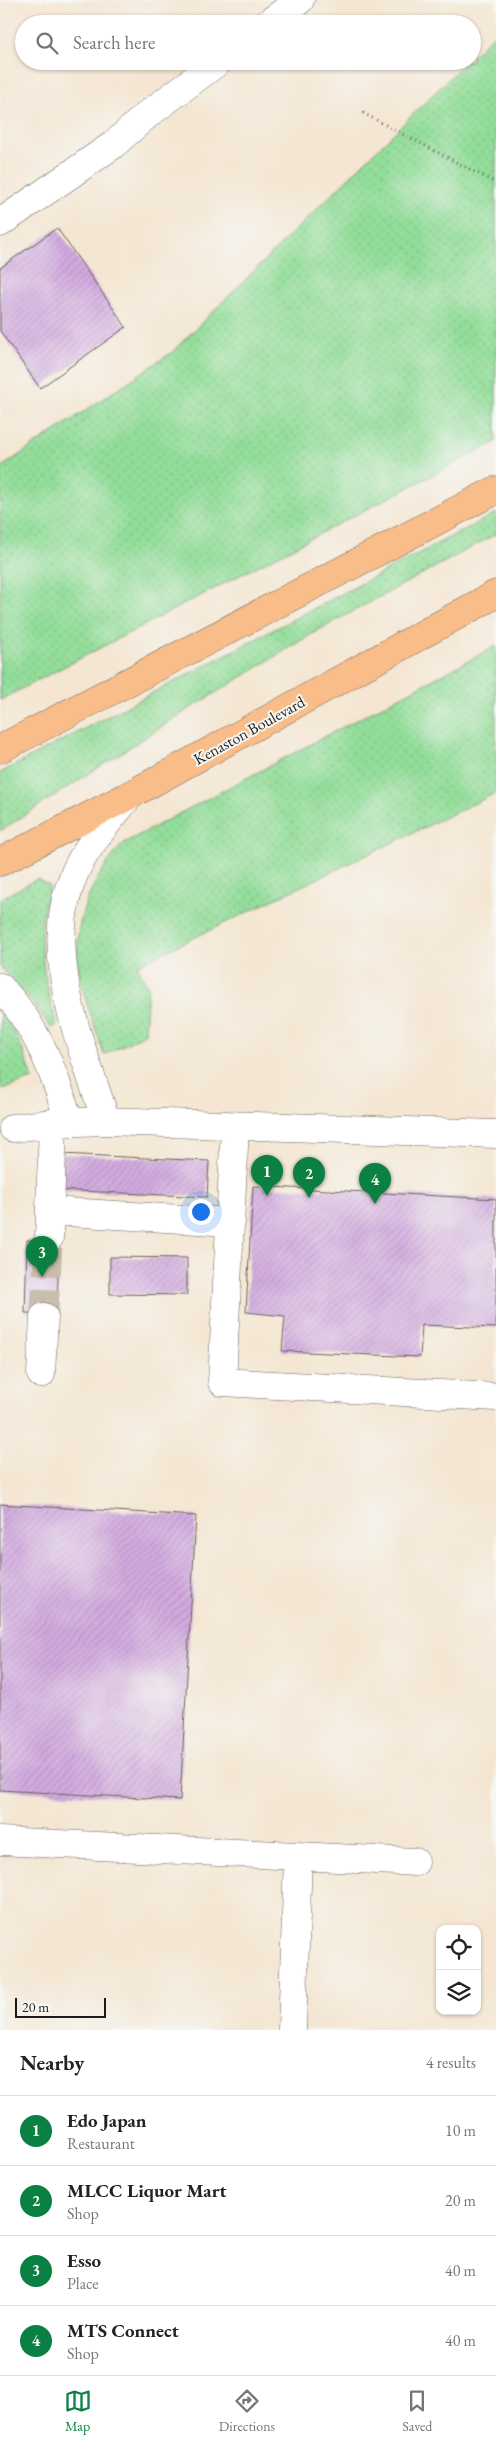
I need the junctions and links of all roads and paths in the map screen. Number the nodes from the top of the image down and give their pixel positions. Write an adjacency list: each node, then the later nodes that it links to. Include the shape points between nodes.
1 (300, 0): 2 (lane)
2 (279, 15)
3 (207, 70): 6 (lane, via 113,144)
4 (363, 114): 5 (path)
5 (496, 183)
6 (0, 223)
7 (496, 490): 9 (main road)
8 (496, 594): 10 (main road, Kenaston Boulevard)
9 (0, 749)
10 (130, 795): 11 (main road, Kenaston Boulevard); 13 (lane, via 80,862 68,891 62,920 61,950 67,992)
11 (0, 862)
12 (0, 987): 14 (lane, via 24,1015 47,1056)
13 (106, 1121): 14 (lane); 15 (lane)
14 (61, 1122): 16 (lane); 18 (lane)
15 (235, 1126): 17 (lane); 19 (lane)
16 (12, 1128)
17 (496, 1134)
18 (50, 1212): 19 (lane); 20 (lane)
19 (231, 1222): 23 (lane, via 222,1382)
20 (49, 1238)
21 (44, 1318): 22 (lane)
22 (41, 1374)
23 (496, 1397)
24 (0, 1841): 25 (lane)
25 (298, 1857): 26 (lane); 27 (lane)
26 (415, 1862)
27 (292, 2030)

